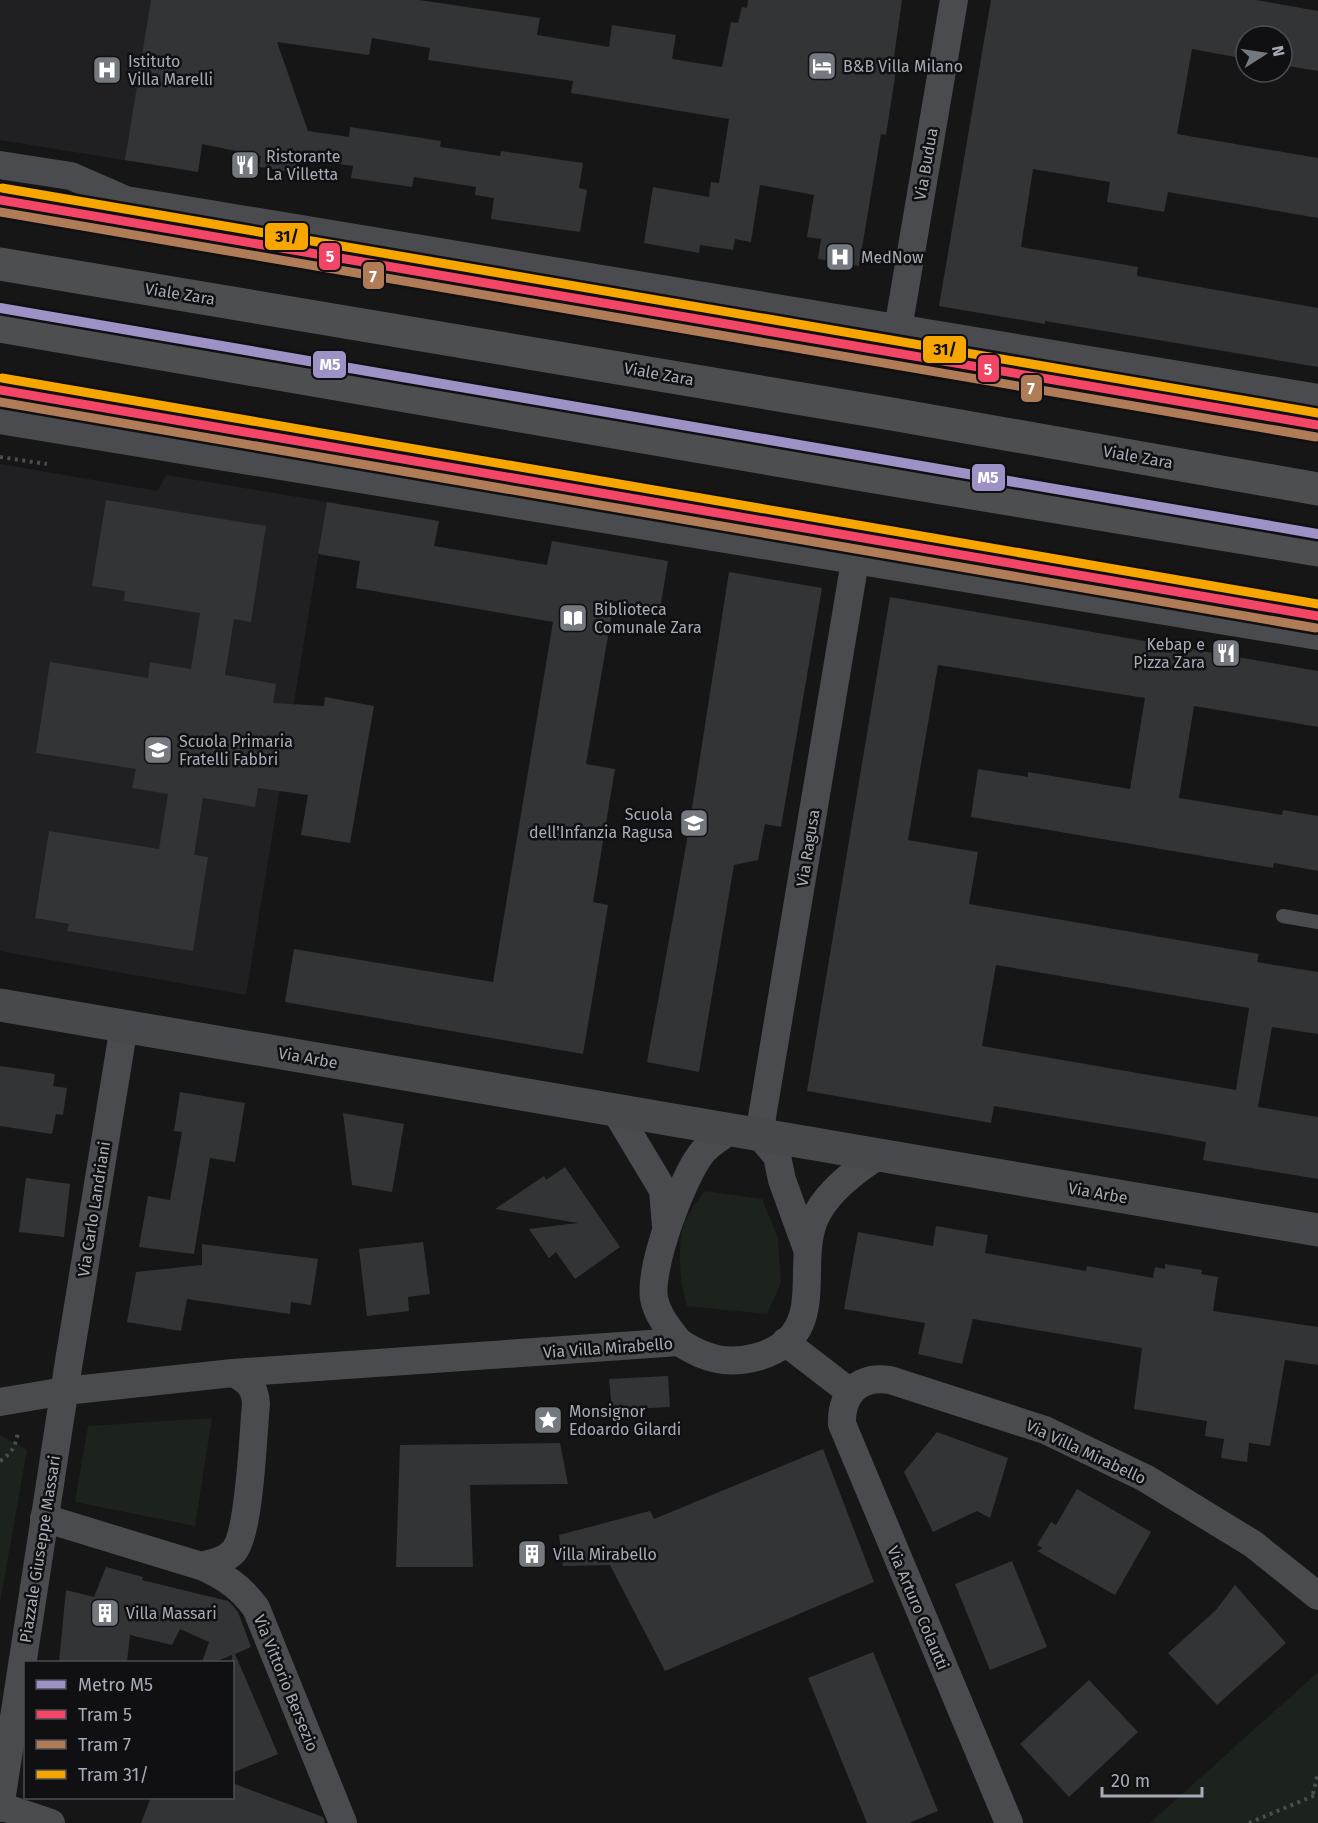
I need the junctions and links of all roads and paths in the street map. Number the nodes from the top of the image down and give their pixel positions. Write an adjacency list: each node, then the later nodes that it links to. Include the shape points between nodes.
1 (954, 0): 5 (street, Via Budua)
2 (0, 165): 5 (street, via 71,176 126,200)
3 (0, 264): 10 (main road, Viale Zara)
4 (0, 326): 11 (main road)
5 (898, 329): 6 (street)
6 (1318, 398)
7 (0, 420): 12 (street)
8 (0, 457): 9 (path)
9 (47, 464)
10 (1318, 489)
11 (1318, 550)
12 (855, 561): 13 (street); 19 (street, Via Ragusa)
13 (1318, 636)
14 (1283, 916): 15 (lane)
15 (1318, 922)
16 (0, 1005): 17 (street, Via Arbe)
17 (124, 1026): 18 (street, Via Arbe); 27 (street, Via Carlo Landriani)
18 (615, 1110): 19 (street, Via Arbe); 21 (street, via 663,1190)
19 (744, 1132): 20 (street, Via Arbe); 21 (street, via 700,1155); 23 (street, via 777,1156)
20 (878, 1155): 22 (street, Via Arbe); 23 (street, via 856,1169 818,1211)
21 (666, 1230): 24 (street, via 653,1279 654,1300 664,1323)
22 (1318, 1230)
23 (807, 1249): 25 (street, via 807,1307)
24 (679, 1342): 25 (street, Via Villa Mirabello, via 717,1361 765,1355); 26 (street, Via Villa Mirabello)
25 (785, 1342): 28 (street)
26 (233, 1373): 27 (street, Via Villa Mirabello); 33 (street, via 252,1386 256,1404 243,1526 236,1549 228,1557)
27 (65, 1391): 29 (street); 32 (street, Piazzale Giuseppe Massari)
28 (850, 1392): 34 (street, Via Villa Mirabello, via 868,1380 890,1380 1045,1430 1199,1509 1253,1544); 40 (street, Via Arturo Colautti, via 842,1413 846,1435)
29 (0, 1402)
30 (18, 1427): 31 (path, via 16,1443)
31 (0, 1461)
32 (44, 1518): 33 (street, Via Vittorio Bersezio); 37 (street, Piazzale Giuseppe Massari)
33 (201, 1566): 39 (street, Via Vittorio Bersezio, via 234,1584 256,1608)
34 (1318, 1596)
35 (1318, 1773): 36 (path)
36 (1316, 1794): 41 (path)
37 (0, 1807): 38 (street)
38 (51, 1823)
39 (343, 1823)
40 (1009, 1823)
41 (1250, 1823)

